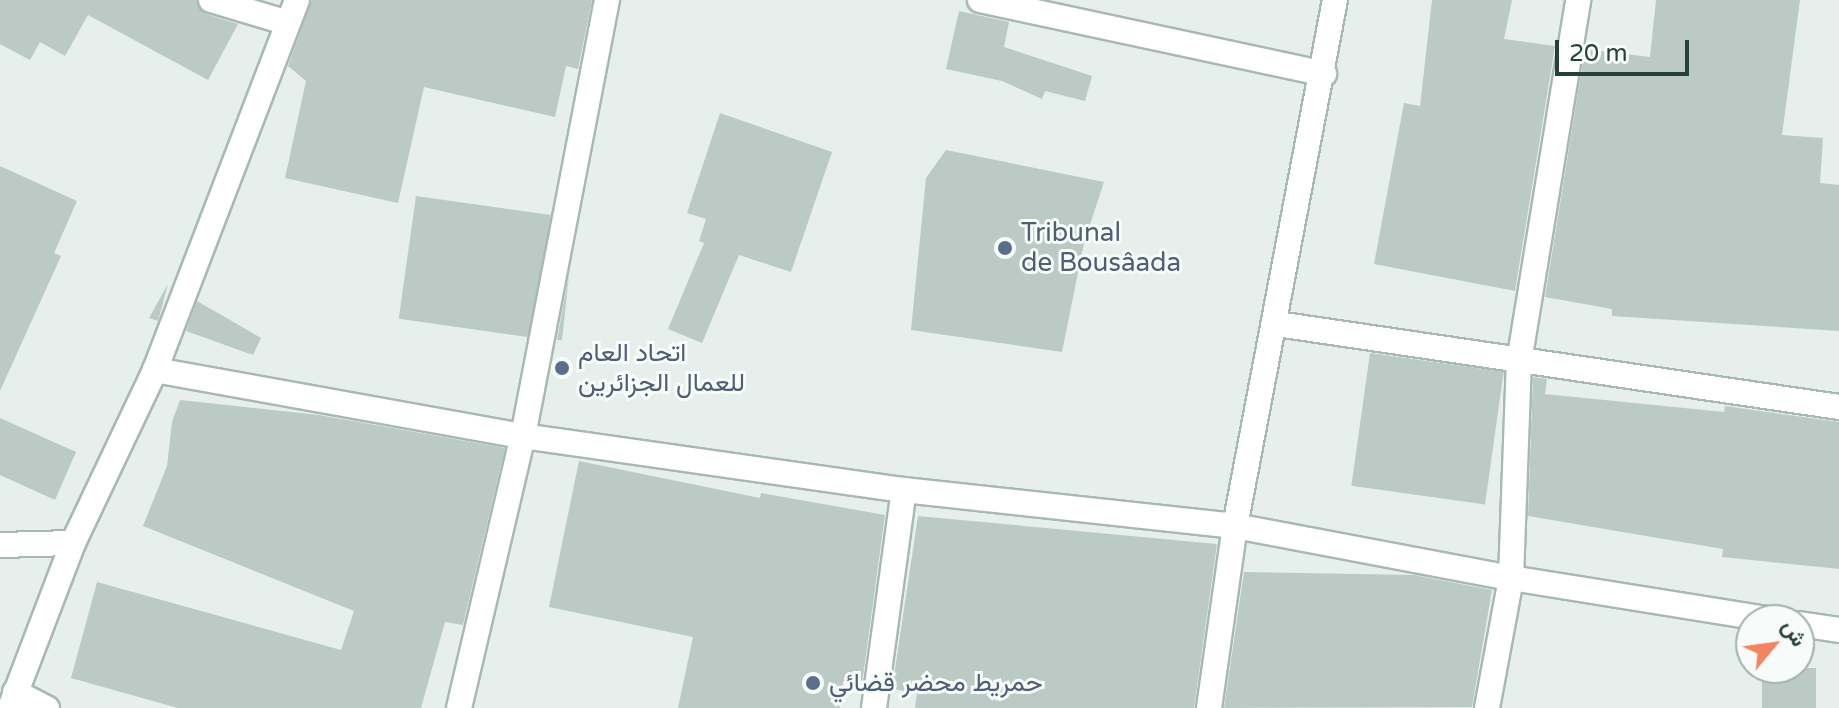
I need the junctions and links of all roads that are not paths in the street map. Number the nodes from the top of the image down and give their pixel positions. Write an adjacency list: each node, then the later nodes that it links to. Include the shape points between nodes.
1 (211, 0): 7 (street)
2 (297, 0): 7 (street)
3 (607, 0): 13 (street)
4 (980, 0): 8 (street)
5 (1335, 0): 8 (street)
6 (1578, 0): 10 (street)
7 (288, 23): 11 (street)
8 (1324, 74): 9 (street)
9 (1277, 324): 10 (street); 15 (street)
10 (1519, 362): 12 (street); 18 (street)
11 (155, 370): 13 (street); 16 (street)
12 (1839, 407)
13 (523, 436): 14 (street); 24 (street)
14 (904, 490): 15 (street); 25 (street)
15 (1235, 526): 18 (street); 26 (street)
16 (73, 543): 17 (street); 22 (street)
17 (0, 545)
18 (1511, 578): 19 (street); 27 (street)
19 (1735, 614)
20 (1815, 626): 21 (street)
21 (1839, 630)
22 (12, 700): 23 (street)
23 (47, 708)
24 (459, 708)
25 (874, 708)
26 (1209, 708)
27 (1487, 708)

